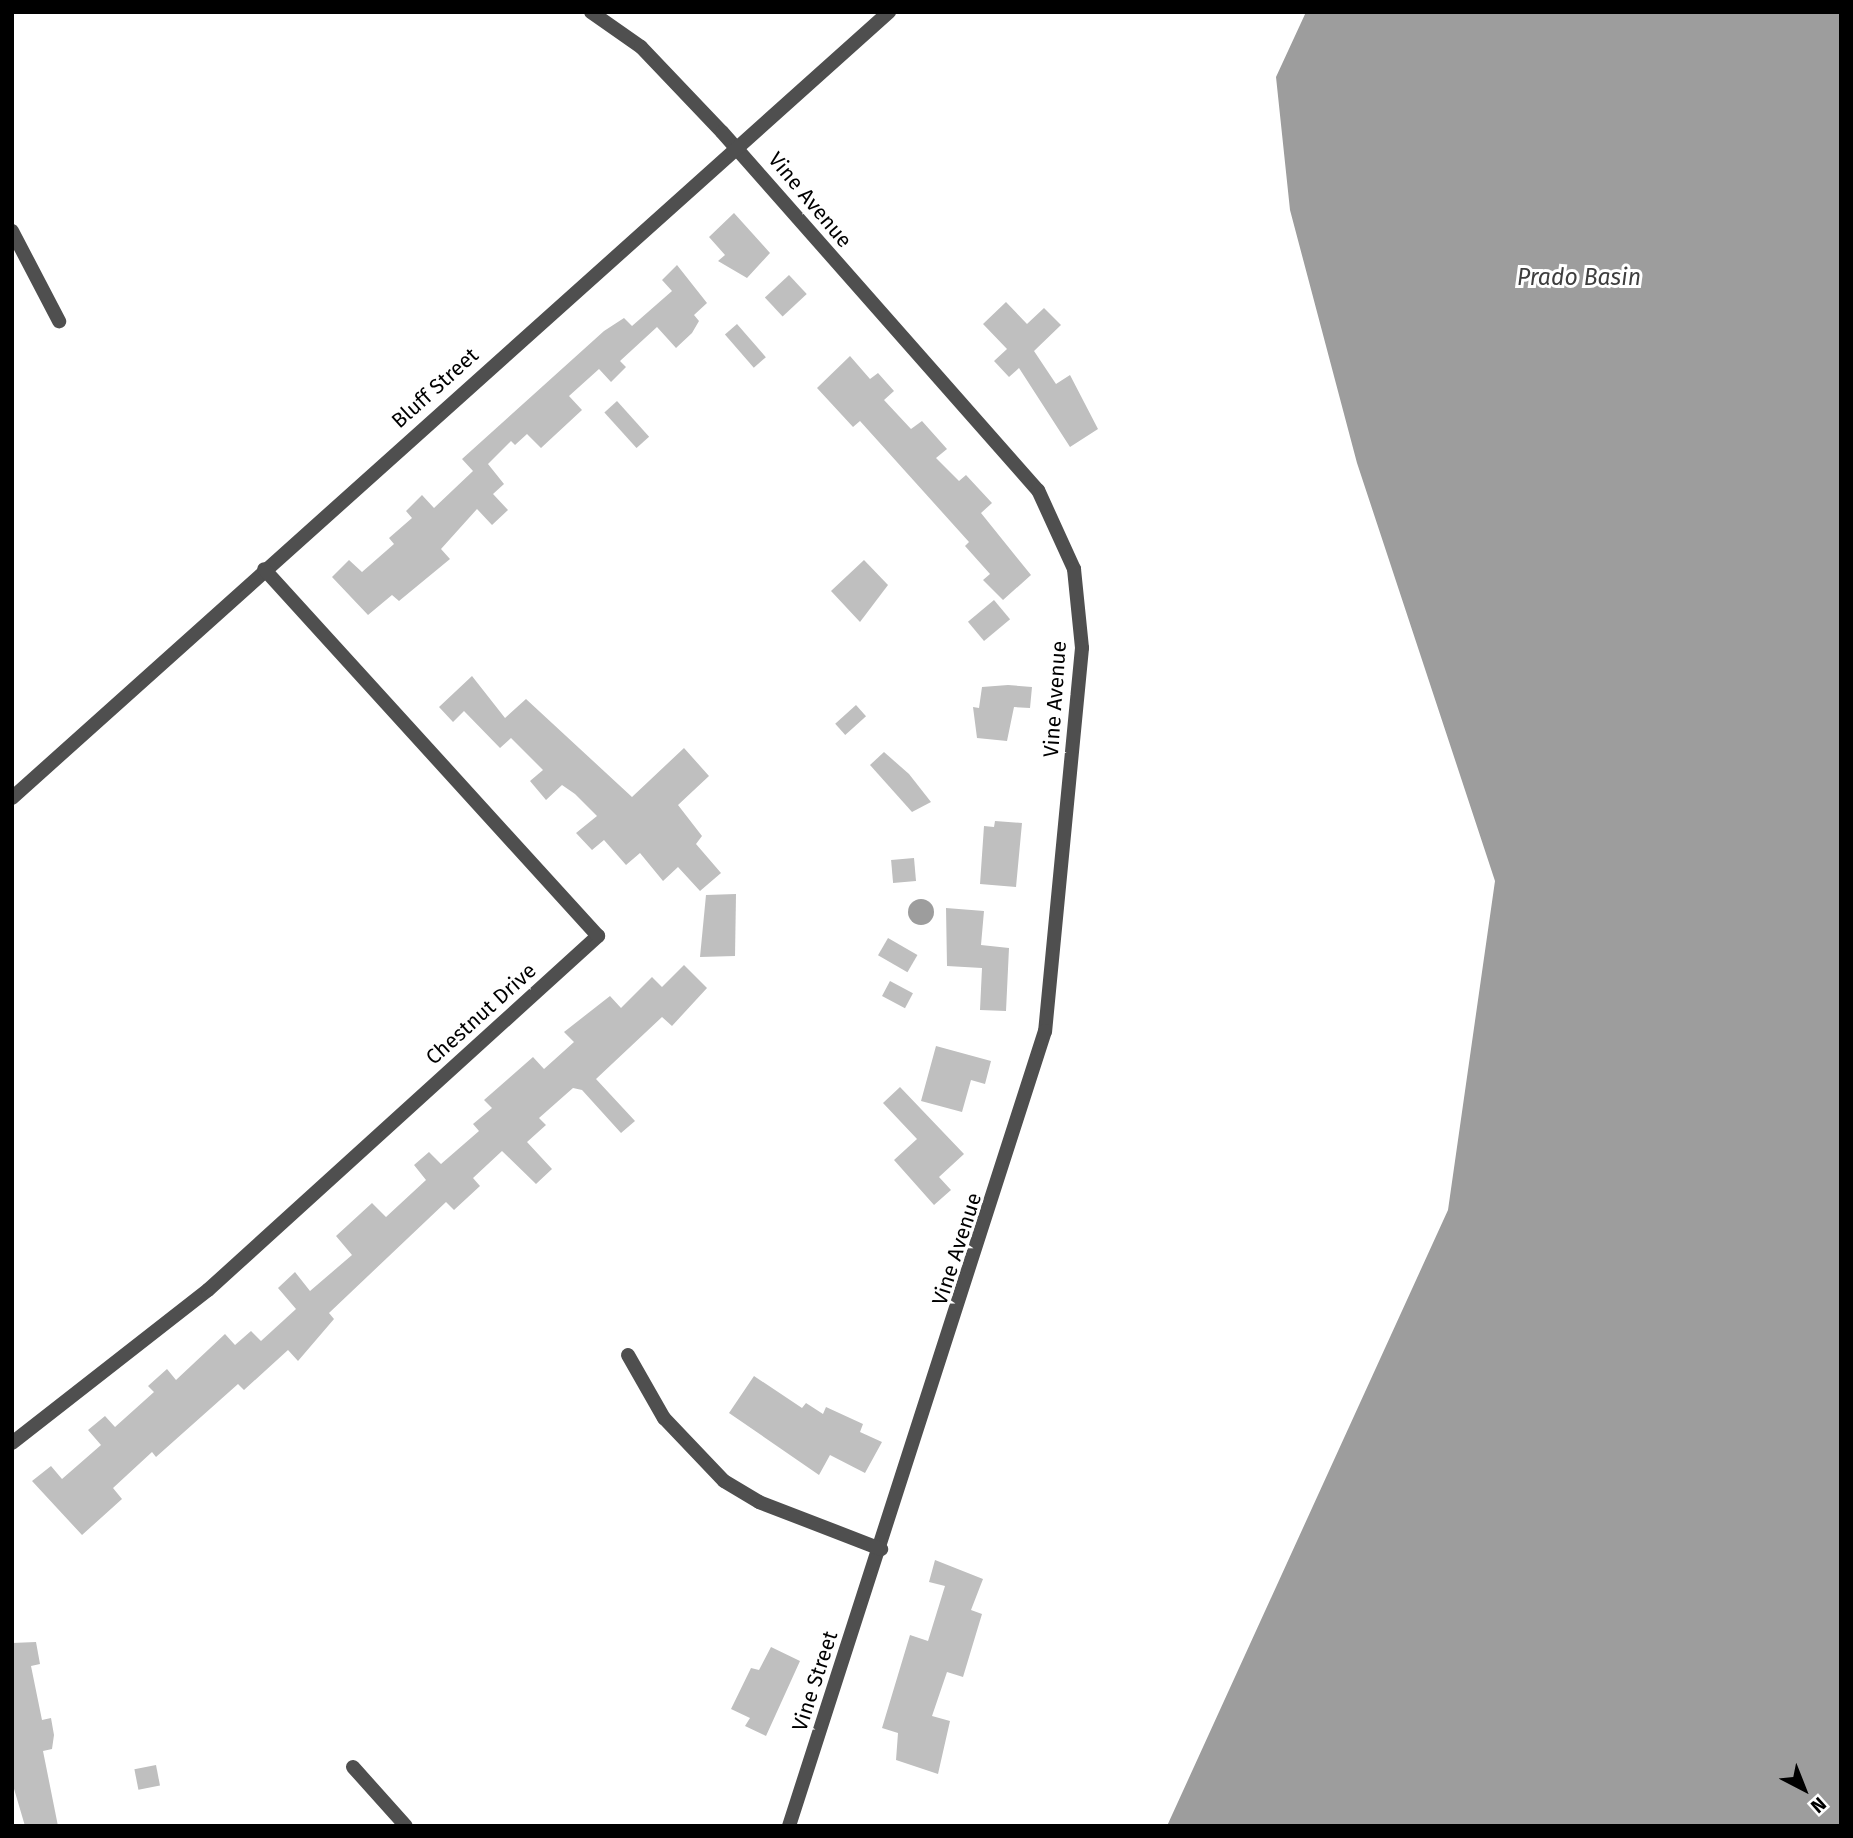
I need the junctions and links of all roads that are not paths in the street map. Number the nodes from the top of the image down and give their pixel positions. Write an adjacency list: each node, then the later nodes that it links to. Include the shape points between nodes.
1 (591, 12): 3 (street, Vine Avenue, via 641,47)
2 (889, 12): 3 (street, Bluff Street)
3 (736, 149): 6 (street, Bluff Street); 10 (street, Vine Avenue, via 1038,490 1074,569 1082,648 1045,1031)
4 (12, 231): 5 (street)
5 (59, 321)
6 (264, 569): 7 (street, Bluff Street); 9 (street, Chestnut Drive, via 598,936 208,1290)
7 (12, 798)
8 (628, 1355): 10 (street, via 664,1418 724,1481 759,1502)
9 (12, 1443)
10 (881, 1549): 13 (street, Vine Street)
11 (353, 1767): 12 (street)
12 (406, 1826)
13 (789, 1826)

